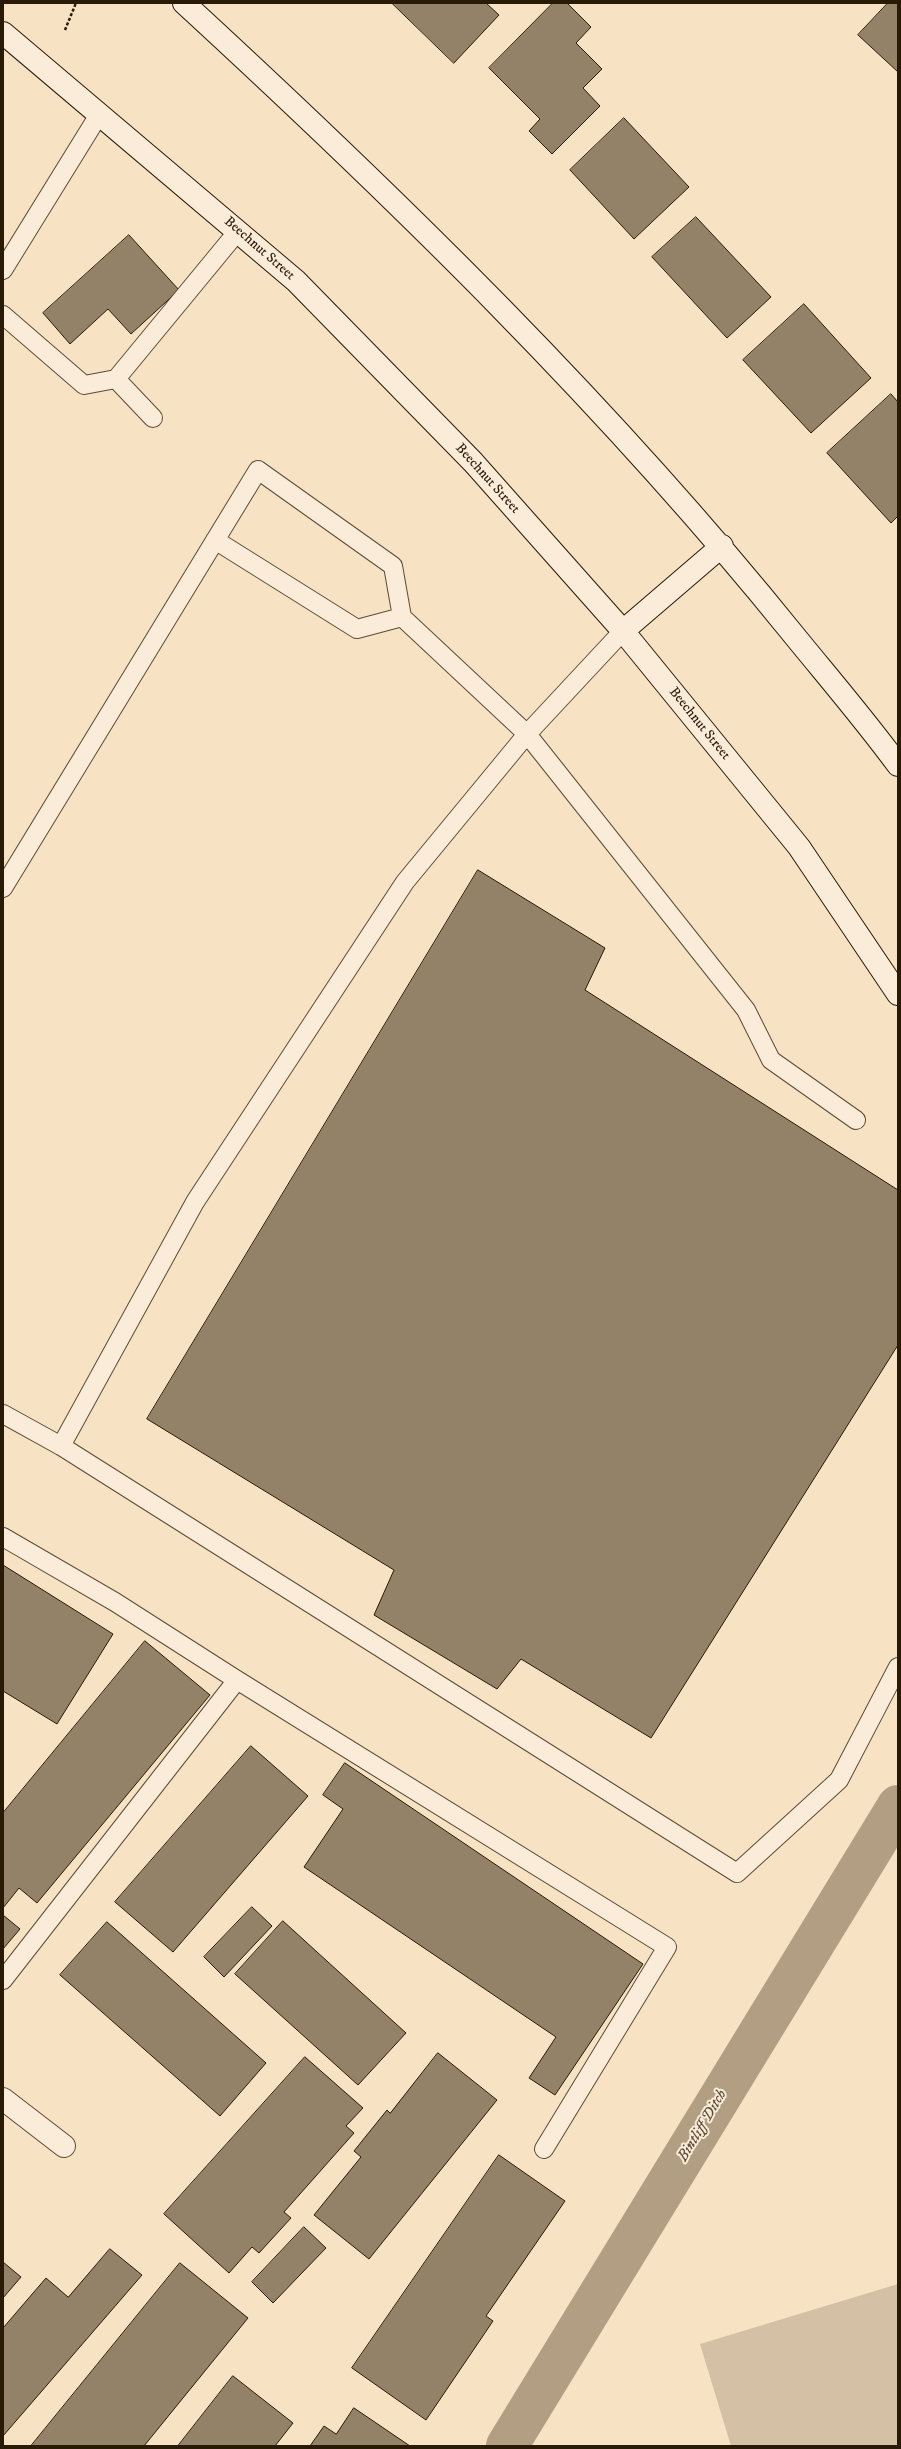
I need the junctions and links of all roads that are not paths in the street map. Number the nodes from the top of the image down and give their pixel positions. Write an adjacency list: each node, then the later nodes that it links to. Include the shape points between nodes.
1 (184, 3): 10 (main road, via 373,182 540,346)
2 (3, 33): 3 (main road, Beechnut Street)
3 (100, 113): 4 (main road, Beechnut Street); 5 (lane)
4 (238, 231): 7 (lane); 12 (main road, Beechnut Street, via 296,281 473,462)
5 (3, 270)
6 (3, 315): 7 (lane, via 84,385)
7 (116, 379): 8 (lane)
8 (153, 418)
9 (214, 540): 11 (lane, via 357,629); 11 (lane, via 258,470 393,566); 15 (lane)
10 (722, 546): 12 (main road); 14 (main road)
11 (402, 617): 13 (lane)
12 (623, 631): 13 (lane); 16 (main road, Beechnut Street, via 799,847)
13 (527, 734): 17 (lane, via 746,1010 771,1060); 19 (lane, via 405,882 213,1174 195,1202)
14 (898, 765)
15 (3, 888)
16 (898, 994)
17 (856, 1120)
18 (3, 1414): 19 (lane)
19 (61, 1446): 21 (lane, via 737,1873 839,1780)
20 (3, 1537): 22 (lane, via 115,1602)
21 (898, 1667)
22 (237, 1680): 23 (lane); 26 (lane, via 667,1947)
23 (3, 1980)
24 (3, 2099): 25 (main road)
25 (64, 2146)
26 (544, 2149)

